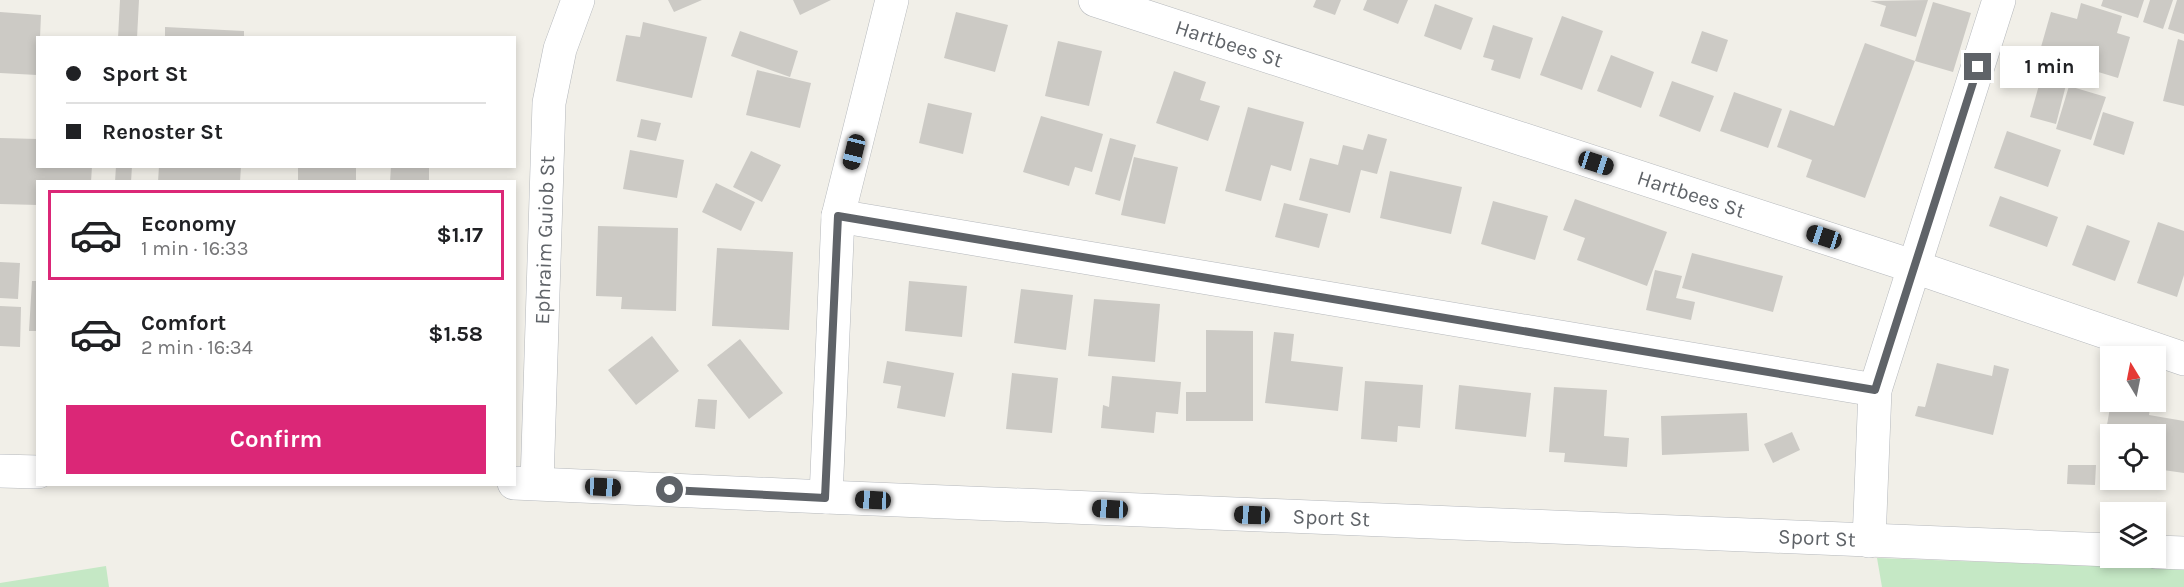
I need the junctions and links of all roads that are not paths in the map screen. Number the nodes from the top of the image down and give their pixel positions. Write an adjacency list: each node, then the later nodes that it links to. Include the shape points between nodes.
1 (578, 0): 11 (street, Ephraim Guiob St, via 560,49 549,103)
2 (892, 0): 5 (street)
3 (1095, 0): 6 (street, Hartbees St)
4 (1999, 0): 6 (street)
5 (838, 216): 8 (street); 12 (street)
6 (1915, 267): 7 (street, Hartbees St); 8 (street)
7 (2184, 359)
8 (1875, 390): 13 (street)
9 (0, 471): 10 (street)
10 (36, 472)
11 (526, 483): 12 (street, Sport St)
12 (825, 498): 13 (street, Sport St)
13 (1869, 541): 14 (street, Sport St)
14 (2100, 550)
15 (2166, 552): 16 (street)
16 (2184, 553)

